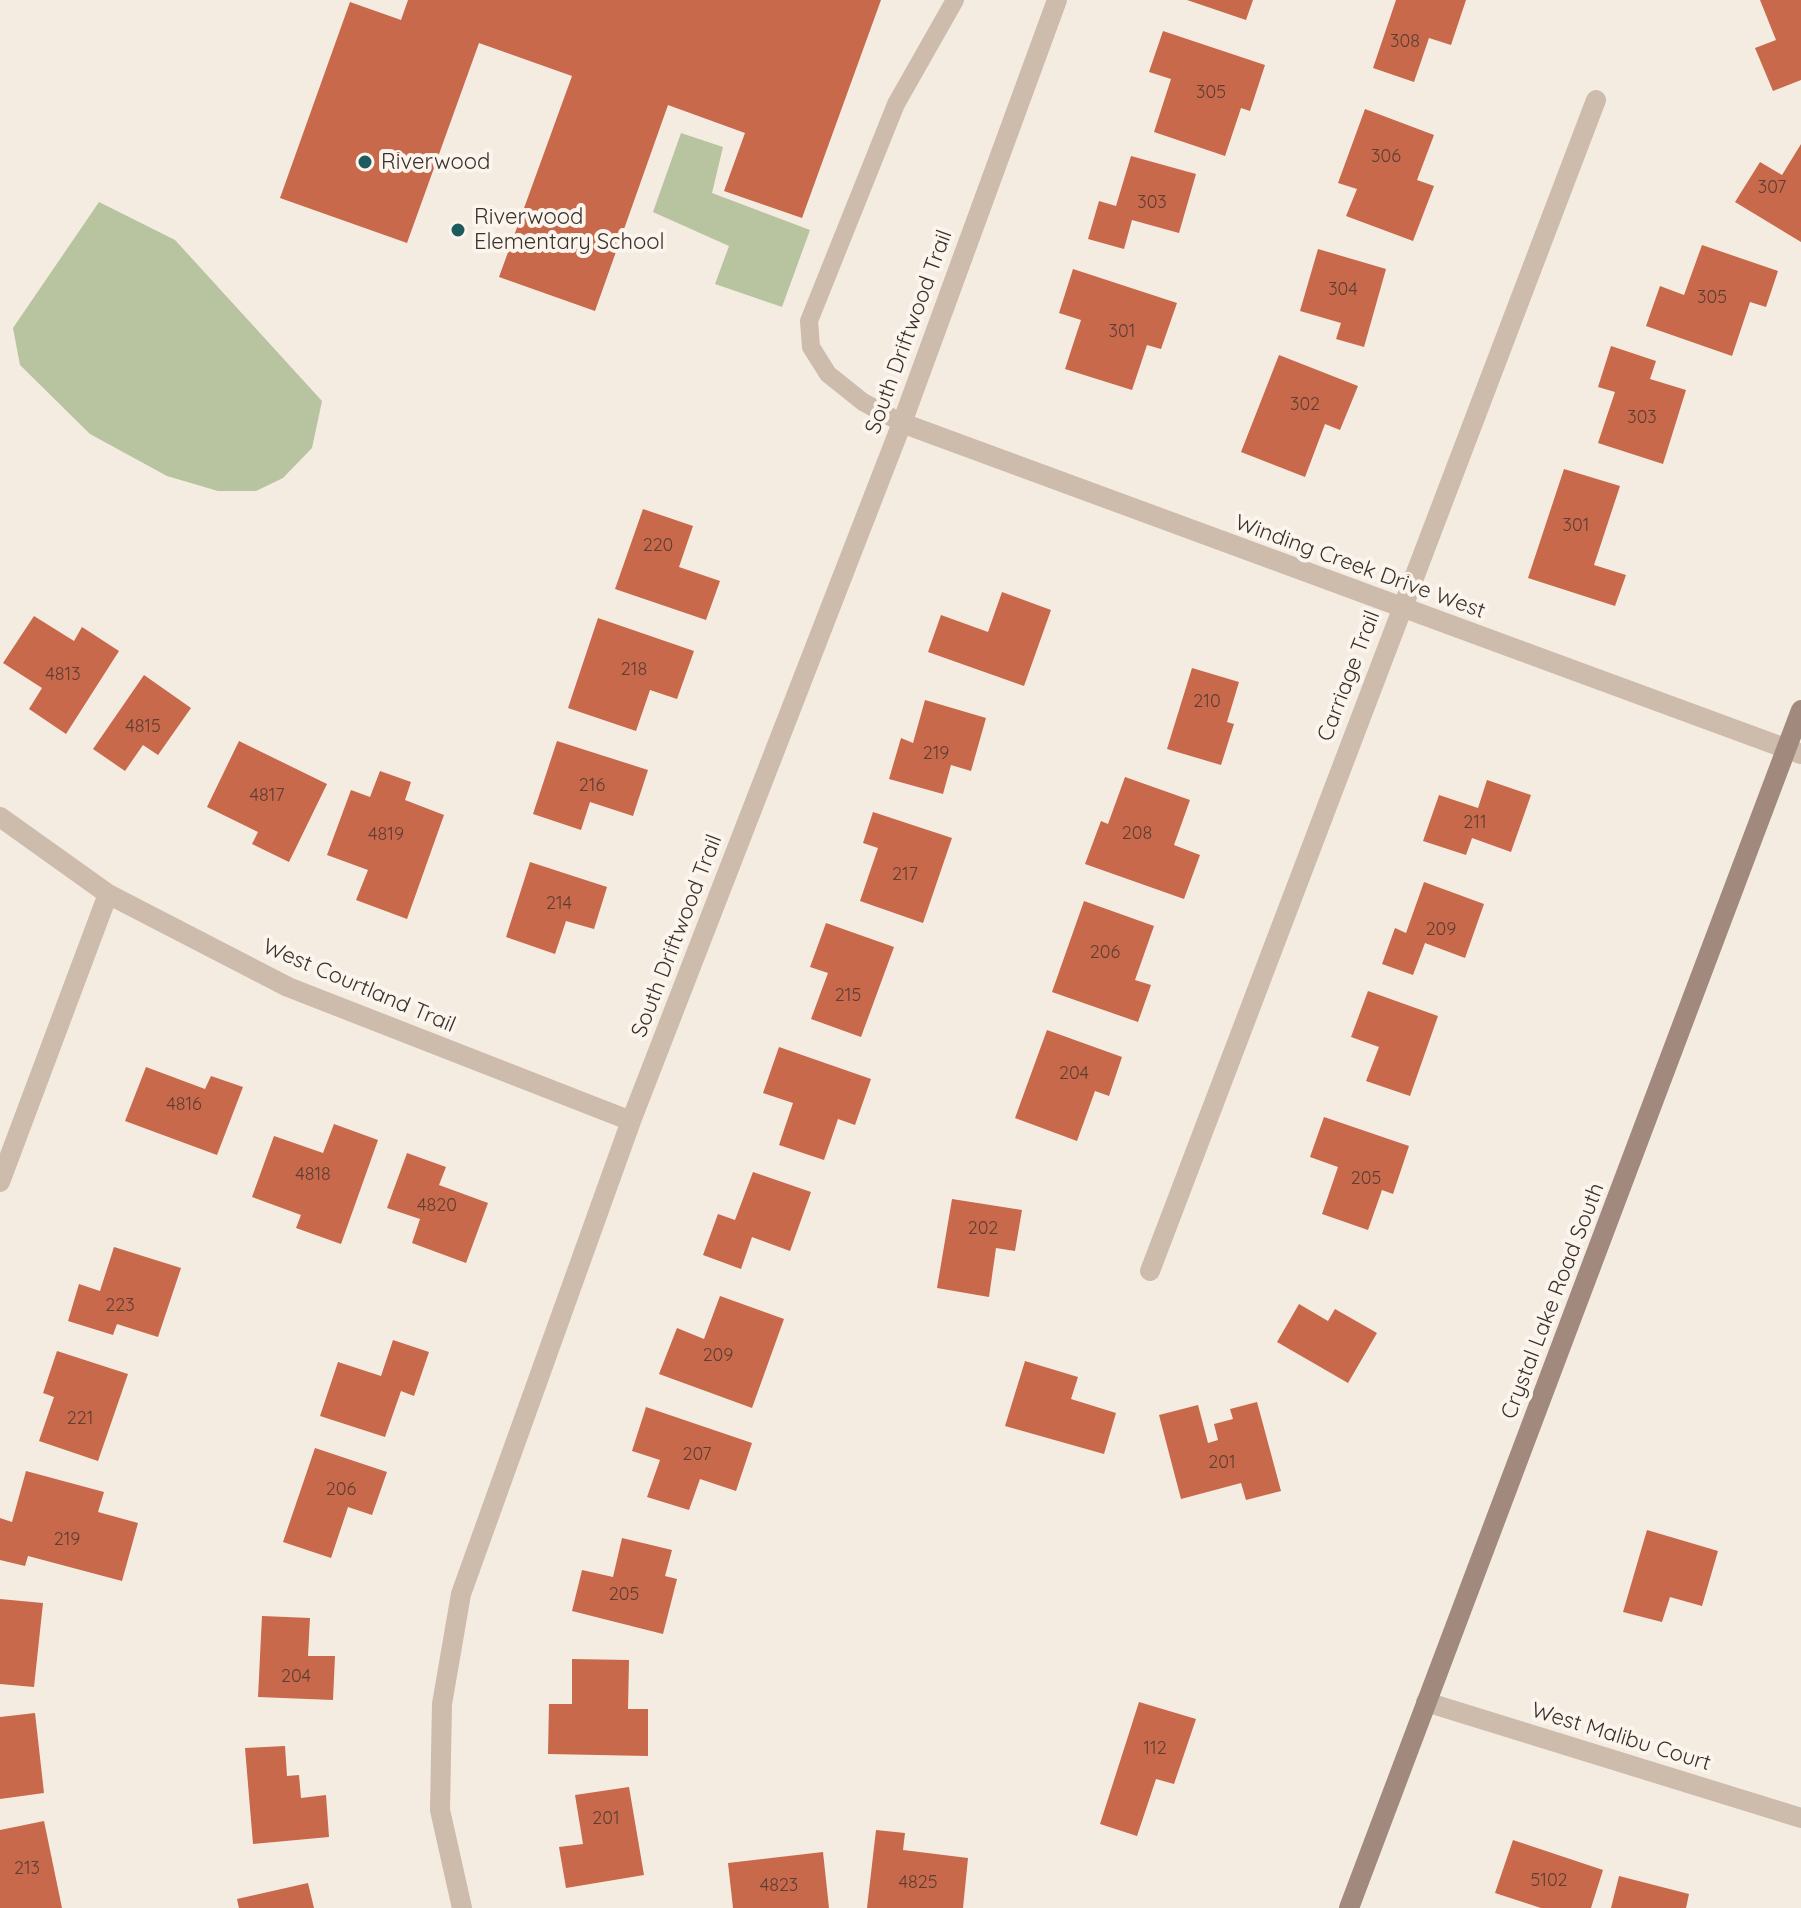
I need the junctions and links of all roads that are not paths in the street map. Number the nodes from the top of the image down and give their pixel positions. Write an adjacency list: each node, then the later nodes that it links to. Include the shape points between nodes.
1 (955, 0): 4 (lane, via 896,104 809,321 811,347 828,374 863,402)
2 (1057, 0): 4 (street, South Driftwood Trail)
3 (1596, 100): 5 (street, Carriage Trail)
4 (902, 423): 5 (street, Winding Creek Drive West); 10 (street, South Driftwood Trail)
5 (1400, 607): 7 (street, Winding Creek Drive West); 12 (street, Carriage Trail)
6 (1801, 710): 7 (street, Crystal Lake Road South)
7 (1794, 752): 13 (street, Crystal Lake Road South)
8 (0, 817): 9 (street, West Courtland Trail)
9 (108, 894): 10 (street, West Courtland Trail, via 288,987); 11 (street)
10 (631, 1121): 15 (street, South Driftwood Trail, via 461,1594 442,1704 440,1810)
11 (0, 1182)
12 (1150, 1271)
13 (1426, 1702): 14 (street, West Malibu Court); 16 (street, Crystal Lake Road South)
14 (1801, 1818)
15 (462, 1908)
16 (1349, 1908)

